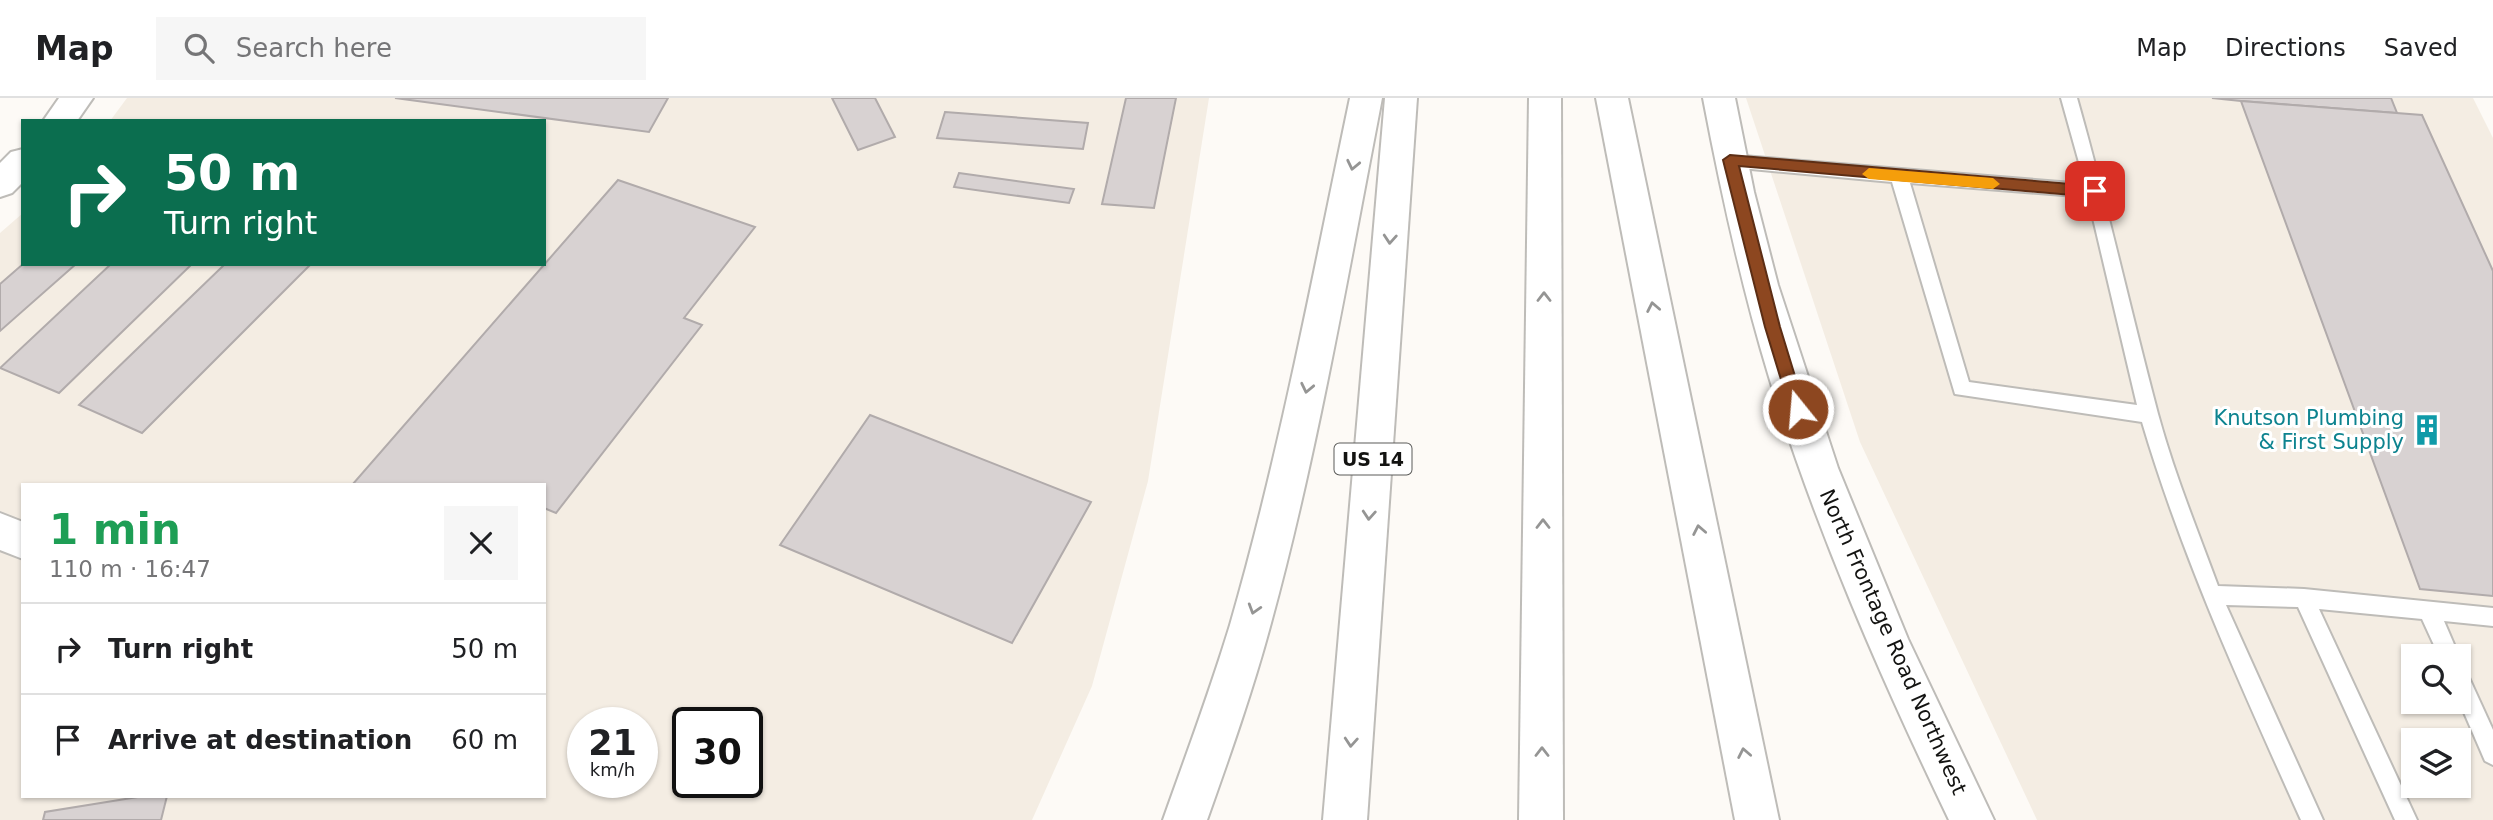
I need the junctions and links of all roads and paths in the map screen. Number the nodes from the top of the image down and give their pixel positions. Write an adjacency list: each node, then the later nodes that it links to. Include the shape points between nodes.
1 (77, 98): 8 (main road)
2 (1367, 98): 24 (main road, one-way to 24, via 1273,534 1227,697)
3 (1401, 98): 25 (main road, US 14, one-way to 25)
4 (1545, 98): 26 (main road, one-way to 4)
5 (1612, 98): 27 (main road, one-way to 5)
6 (1719, 98): 9 (main road, North Frontage Road Northwest)
7 (2069, 98): 13 (lane)
8 (61, 119)
9 (1730, 160): 11 (lane); 28 (main road, North Frontage Road Northwest, via 1772,327 1826,490 1900,668)
10 (21, 163): 12 (main road)
11 (1899, 176): 13 (lane); 14 (lane, via 1962,389)
12 (0, 184)
13 (2095, 191): 14 (lane)
14 (2149, 415): 17 (lane)
15 (0, 531): 16 (main road)
16 (21, 540)
17 (2211, 595): 18 (lane); 29 (lane)
18 (2304, 598): 19 (lane); 30 (lane)
19 (2429, 611): 20 (lane); 21 (lane)
20 (2493, 617)
21 (2444, 644)
22 (2471, 705): 23 (lane)
23 (2493, 754)
24 (1185, 820)
25 (1345, 820)
26 (1541, 820)
27 (1757, 820)
28 (1972, 820)
29 (2312, 820)
30 (2406, 820)

